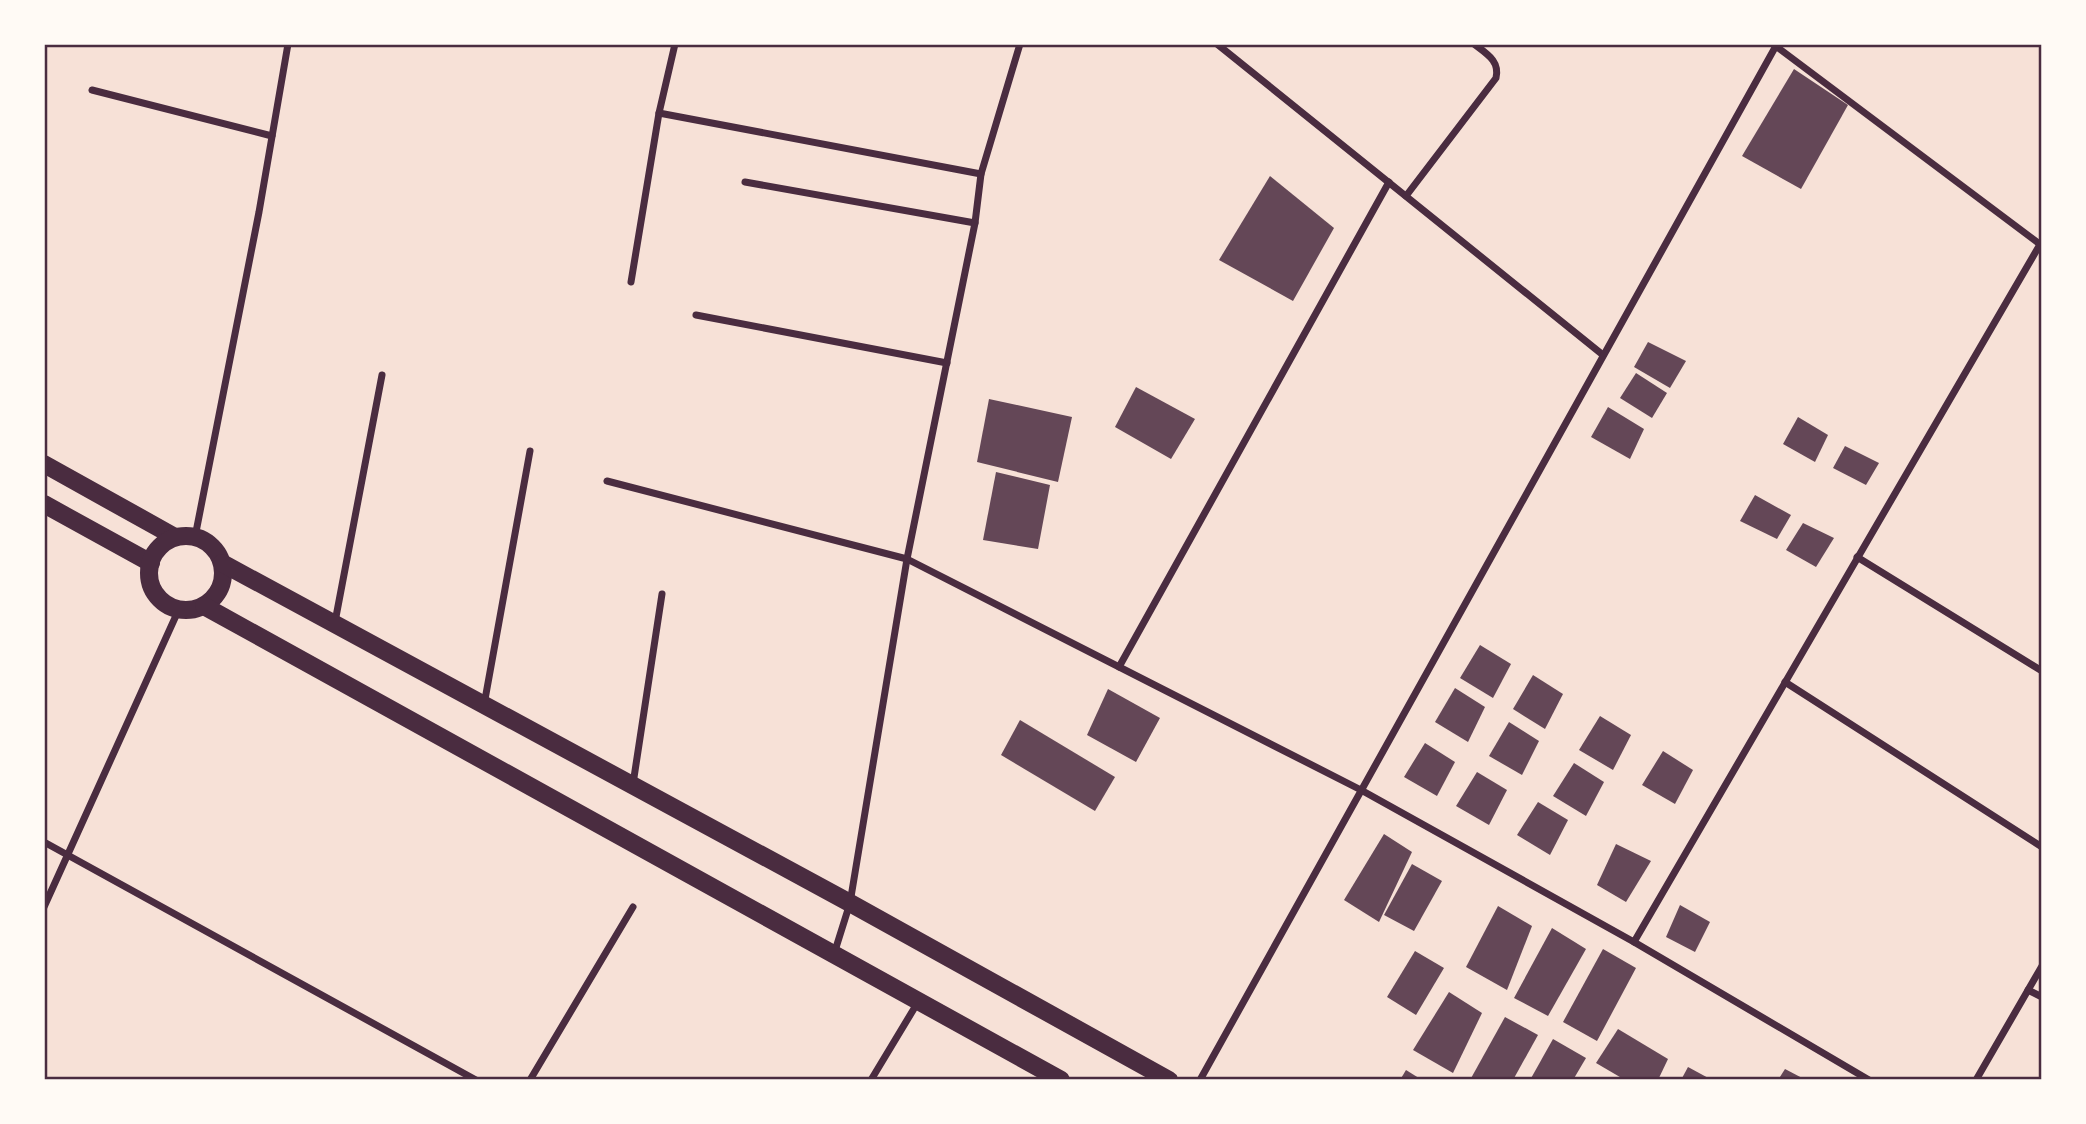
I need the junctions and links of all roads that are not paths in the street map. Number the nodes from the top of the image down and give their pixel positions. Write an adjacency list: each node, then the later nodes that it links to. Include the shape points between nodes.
1 (288, 44): 9 (street)
2 (676, 44): 8 (street)
3 (1020, 44): 10 (street)
4 (1217, 44): 12 (street)
5 (1474, 44): 13 (street, via 1493,59 1498,68 1496,78)
6 (1775, 44): 15 (street); 18 (street)
7 (92, 90): 9 (street)
8 (659, 113): 10 (street); 16 (street)
9 (272, 136): 26 (street)
10 (981, 174): 14 (street)
11 (745, 182): 14 (street)
12 (1389, 182): 13 (street); 35 (street)
13 (1406, 196): 18 (street)
14 (975, 223): 19 (street)
15 (2041, 243): 27 (street)
16 (631, 282)
17 (696, 315): 19 (street)
18 (1603, 355): 40 (street)
19 (947, 363): 28 (street)
20 (382, 375): 34 (street)
21 (530, 451): 38 (street)
22 (44, 464): 25 (main road)
23 (607, 481): 28 (street)
24 (44, 504): 29 (main road)
25 (175, 537): 26 (main road); 29 (main road, via 164,543)
26 (195, 537): 30 (main road, via 209,543)
27 (1857, 557): 36 (street); 37 (street)
28 (907, 559): 35 (street); 44 (street)
29 (150, 563): 33 (main road, via 149,575 158,597)
30 (222, 563): 32 (main road, via 221,587); 34 (main road)
31 (662, 594): 39 (street)
32 (204, 606): 33 (main road); 48 (main road)
33 (179, 610): 43 (street)
34 (334, 624): 38 (main road)
35 (1119, 667): 40 (street)
36 (2042, 671)
37 (1785, 682): 42 (street); 47 (street)
38 (484, 705): 39 (main road)
39 (633, 785): 44 (main road)
40 (1361, 790): 47 (street); 58 (street)
41 (44, 842): 43 (street)
42 (2042, 847)
43 (67, 854): 45 (street); 54 (street)
44 (850, 902): 48 (street); 57 (main road)
45 (44, 907)
46 (633, 908): 55 (street)
47 (1634, 942): 59 (street)
48 (834, 954): 52 (main road)
49 (2042, 966): 50 (street)
50 (2028, 990): 51 (street); 60 (street)
51 (2042, 998)
52 (918, 1002): 53 (main road); 56 (street)
53 (1049, 1077)
54 (476, 1080)
55 (530, 1080)
56 (871, 1080)
57 (1170, 1080)
58 (1200, 1080)
59 (1869, 1080)
60 (1976, 1080)

